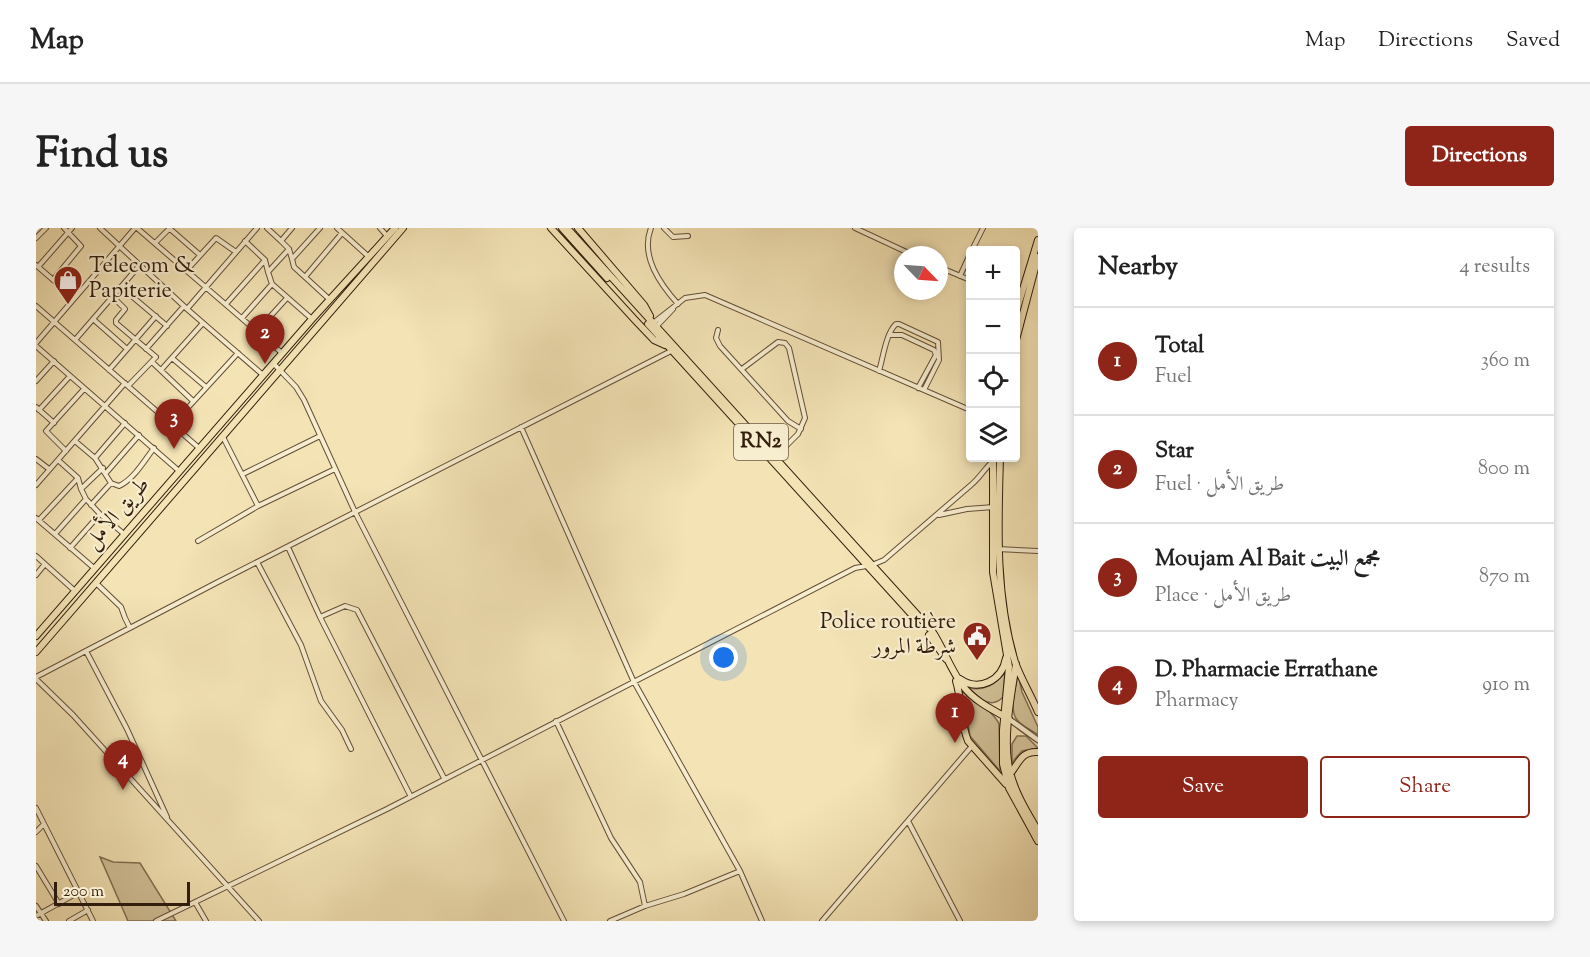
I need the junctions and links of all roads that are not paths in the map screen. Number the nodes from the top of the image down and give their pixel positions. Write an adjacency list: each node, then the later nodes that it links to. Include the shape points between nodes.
1 (46, 228): 28 (street)
2 (64, 228): 23 (street)
3 (100, 228): 33 (street)
4 (136, 228): 32 (street); 33 (street)
5 (169, 228): 32 (street); 38 (street)
6 (247, 228): 24 (street)
7 (257, 228): 24 (street)
8 (267, 228): 31 (street)
9 (292, 228): 31 (street)
10 (320, 228): 41 (street)
11 (337, 228): 25 (street)
12 (380, 228): 26 (street)
13 (395, 228): 26 (highway, طريق الأمل)
14 (403, 228): 92 (highway)
15 (551, 228): 81 (highway, via 654,340)
16 (562, 228): 42 (highway, RN2)
17 (567, 228): 42 (highway, RN2)
18 (578, 228): 72 (highway, via 644,305)
19 (651, 228): 63 (street, via 647,249 652,267)
20 (664, 228): 27 (street, via 674,237)
21 (855, 228): 34 (street)
22 (983, 228): 35 (street)
23 (70, 230): 45 (street); 53 (street, via 81,246)
24 (252, 233): 30 (street)
25 (342, 233): 39 (street); 51 (street)
26 (387, 236): 39 (highway, طريق الأمل)
27 (688, 236)
28 (36, 238)
29 (1038, 240): 57 (highway)
30 (245, 241): 37 (street); 43 (street)
31 (281, 241): 36 (street)
32 (155, 243): 47 (street)
33 (119, 246): 46 (street); 59 (street)
34 (894, 246)
35 (974, 246)
36 (289, 249): 41 (street); 49 (street)
37 (236, 252): 38 (street, via 216,238); 56 (street)
38 (200, 255): 47 (street)
39 (369, 257): 61 (highway, طريق الأمل)
40 (1038, 257): 73 (highway)
41 (292, 259): 51 (street, via 294,267)
42 (593, 259): 72 (highway, RN2)
43 (265, 260): 49 (street); 62 (street)
44 (966, 263): 50 (street)
45 (37, 266): 53 (street)
46 (140, 266): 55 (street); 65 (street)
47 (186, 271): 56 (street)
48 (948, 271): 50 (street)
49 (268, 272): 54 (street)
50 (960, 276): 52 (street)
51 (305, 277): 61 (street)
52 (966, 278)
53 (53, 280): 59 (street)
54 (272, 284): 60 (street); 67 (street)
55 (122, 287): 58 (street); 66 (street)
56 (206, 287): 62 (street); 65 (street)
57 (1020, 291)
58 (113, 297): 68 (street); 79 (street, via 125,309 116,323)
59 (74, 298): 70 (street)
60 (287, 298): 69 (street); 76 (street)
61 (329, 299): 69 (highway, طريق الأمل)
62 (226, 304): 67 (street)
63 (676, 305): 72 (street); 96 (street, via 690,296 705,295)
64 (36, 306): 70 (street)
65 (186, 308): 71 (street); 74 (street)
66 (156, 316): 74 (street); 79 (street)
67 (242, 318): 76 (street)
68 (93, 319): 78 (street); 82 (street)
69 (312, 319): 86 (highway, طريق الأمل)
70 (54, 322): 78 (street); 80 (street)
71 (203, 323): 85 (street); 88 (street)
72 (652, 325): 81 (highway, RN2); 123 (highway, RN2)
73 (1020, 325)
74 (167, 326): 83 (street)
75 (718, 330): 93 (street, via 720,346)
76 (257, 331): 86 (street)
77 (889, 335): 84 (street, via 892,326 899,324 938,342); 87 (street, via 902,335 934,350); 96 (street)
78 (75, 340): 94 (street)
79 (135, 340): 82 (street); 83 (street)
80 (36, 343): 89 (street)
81 (670, 348): 112 (street); 123 (highway, RN2)
82 (128, 349): 94 (street)
83 (146, 349): 90 (street, via 156,357)
84 (939, 350): 87 (street); 104 (street, via 939,360)
85 (238, 353): 97 (street); 101 (street)
86 (283, 353): 91 (highway, طريق الأمل)
87 (936, 355): 103 (street)
88 (172, 358): 95 (street); 101 (street)
89 (54, 361): 98 (street); 99 (street)
90 (152, 362): 95 (street); 100 (street)
91 (274, 364): 92 (street); 97 (highway, طريق الأمل)
92 (280, 369): 115 (street, via 296,387); 116 (highway)
93 (742, 369): 113 (street, via 788,421); 113 (street, via 773,344 785,343 804,410)
94 (109, 370): 100 (street)
95 (161, 370): 105 (street)
96 (879, 371): 103 (street)
97 (264, 375): 119 (highway, طريق الأمل)
98 (70, 376): 102 (street); 107 (street)
99 (36, 381)
100 (127, 385): 106 (street); 111 (street)
101 (206, 387): 105 (street)
102 (84, 388): 106 (street); 109 (street)
103 (918, 388): 104 (street)
104 (924, 390): 108 (street)
105 (193, 401): 111 (street)
106 (105, 406): 110 (street); 117 (street)
107 (38, 408): 109 (street)
108 (966, 408)
109 (54, 423): 120 (street, via 46,433)
110 (125, 423): 114 (street); 121 (street)
111 (172, 425): 119 (street)
112 (520, 427): 141 (street); 169 (street)
113 (801, 429): 123 (street)
114 (139, 435): 118 (street); 131 (street)
115 (320, 436): 129 (street); 132 (street)
116 (223, 437): 132 (street); 158 (highway)
117 (75, 441): 120 (street); 121 (street)
118 (154, 448): 130 (street); 134 (street, via 125,483)
119 (199, 448): 130 (highway, طريق الأمل)
120 (66, 451): 124 (street)
121 (95, 458): 127 (street)
122 (36, 459): 128 (street)
123 (774, 459): 155 (highway, RN2)
124 (57, 460): 128 (street); 133 (street)
125 (993, 462): 143 (street)
126 (996, 462): 140 (highway)
127 (103, 468): 131 (street); 136 (street)
128 (49, 469): 135 (street)
129 (335, 469): 139 (street); 141 (street)
130 (180, 471): 146 (highway, طريق الأمل)
131 (106, 474): 134 (street)
132 (243, 474): 139 (street)
133 (78, 478): 136 (street); 144 (street)
134 (111, 483): 138 (street)
135 (36, 485)
136 (81, 489): 137 (street)
137 (86, 499): 138 (street); 145 (street)
138 (91, 505): 142 (street)
139 (258, 506): 147 (street)
140 (995, 507): 143 (street, via 956,510); 150 (highway)
141 (356, 512): 148 (street); 177 (street)
142 (100, 514): 146 (street); 149 (street)
143 (936, 517): 155 (street, via 889,556)
144 (37, 519): 145 (street)
145 (55, 534): 149 (street)
146 (124, 534): 156 (highway, طريق الأمل)
147 (198, 541)
148 (288, 547): 153 (street); 160 (street)
149 (70, 548): 156 (street)
150 (995, 549): 151 (street); 164 (highway, via 998,607); 166 (highway)
151 (1038, 551)
152 (36, 556): 154 (street)
153 (257, 562): 161 (street); 175 (street, via 301,645 321,702)
154 (45, 564): 157 (street); 159 (street)
155 (869, 565): 167 (highway, RN2, via 932,631); 169 (street, via 855,568)
156 (94, 569): 159 (highway, طريق الأمل)
157 (36, 575)
158 (96, 584): 161 (street, via 122,607); 165 (highway)
159 (75, 591): 162 (highway, طريق الأمل)
160 (320, 617): 180 (street, via 345,606 357,610); 182 (street)
161 (130, 628): 163 (street)
162 (36, 636)
163 (86, 651): 168 (street); 184 (street, via 127,729)
164 (1007, 651): 167 (highway, via 1001,672 990,682 972,685); 171 (highway)
165 (36, 652)
166 (1016, 664): 170 (highway); 171 (highway)
167 (954, 673): 171 (highway, RN2, via 970,693); 174 (highway, RN2, via 965,733)
168 (36, 678): 184 (street)
169 (633, 680): 172 (street); 191 (street)
170 (1038, 712)
171 (1007, 718): 173 (street); 179 (highway, via 1003,751)
172 (556, 721): 177 (street); 197 (street, via 611,838 640,882)
173 (1038, 740)
174 (972, 746): 178 (highway, RN2); 185 (street)
175 (351, 748)
176 (1038, 752): 179 (highway, via 1021,757)
177 (482, 758): 180 (street); 207 (street)
178 (998, 773): 179 (highway); 181 (highway, RN2)
179 (1008, 774): 181 (highway); 187 (highway)
180 (444, 778): 182 (street)
181 (1009, 788): 189 (highway)
182 (410, 795): 192 (street)
183 (36, 808): 186 (street)
184 (168, 821): 192 (street)
185 (908, 821): 210 (street); 211 (street)
186 (44, 824): 188 (street); 193 (street)
187 (1038, 831)
188 (36, 832)
189 (1038, 841)
190 (36, 866): 195 (street)
191 (740, 872): 197 (street); 209 (street)
192 (228, 887): 194 (street); 206 (street)
193 (79, 892): 195 (street); 198 (street)
194 (195, 902): 204 (street); 205 (street)
195 (59, 904): 199 (street)
196 (36, 906): 199 (street)
197 (645, 906): 208 (street)
198 (88, 910): 202 (street); 203 (street)
199 (41, 914): 200 (street); 201 (street)
200 (36, 916)
201 (45, 921)
202 (69, 921)
203 (93, 921)
204 (156, 921)
205 (206, 921)
206 (259, 921)
207 (564, 921)
208 (610, 921)
209 (762, 921)
210 (822, 921)
211 (960, 921)

